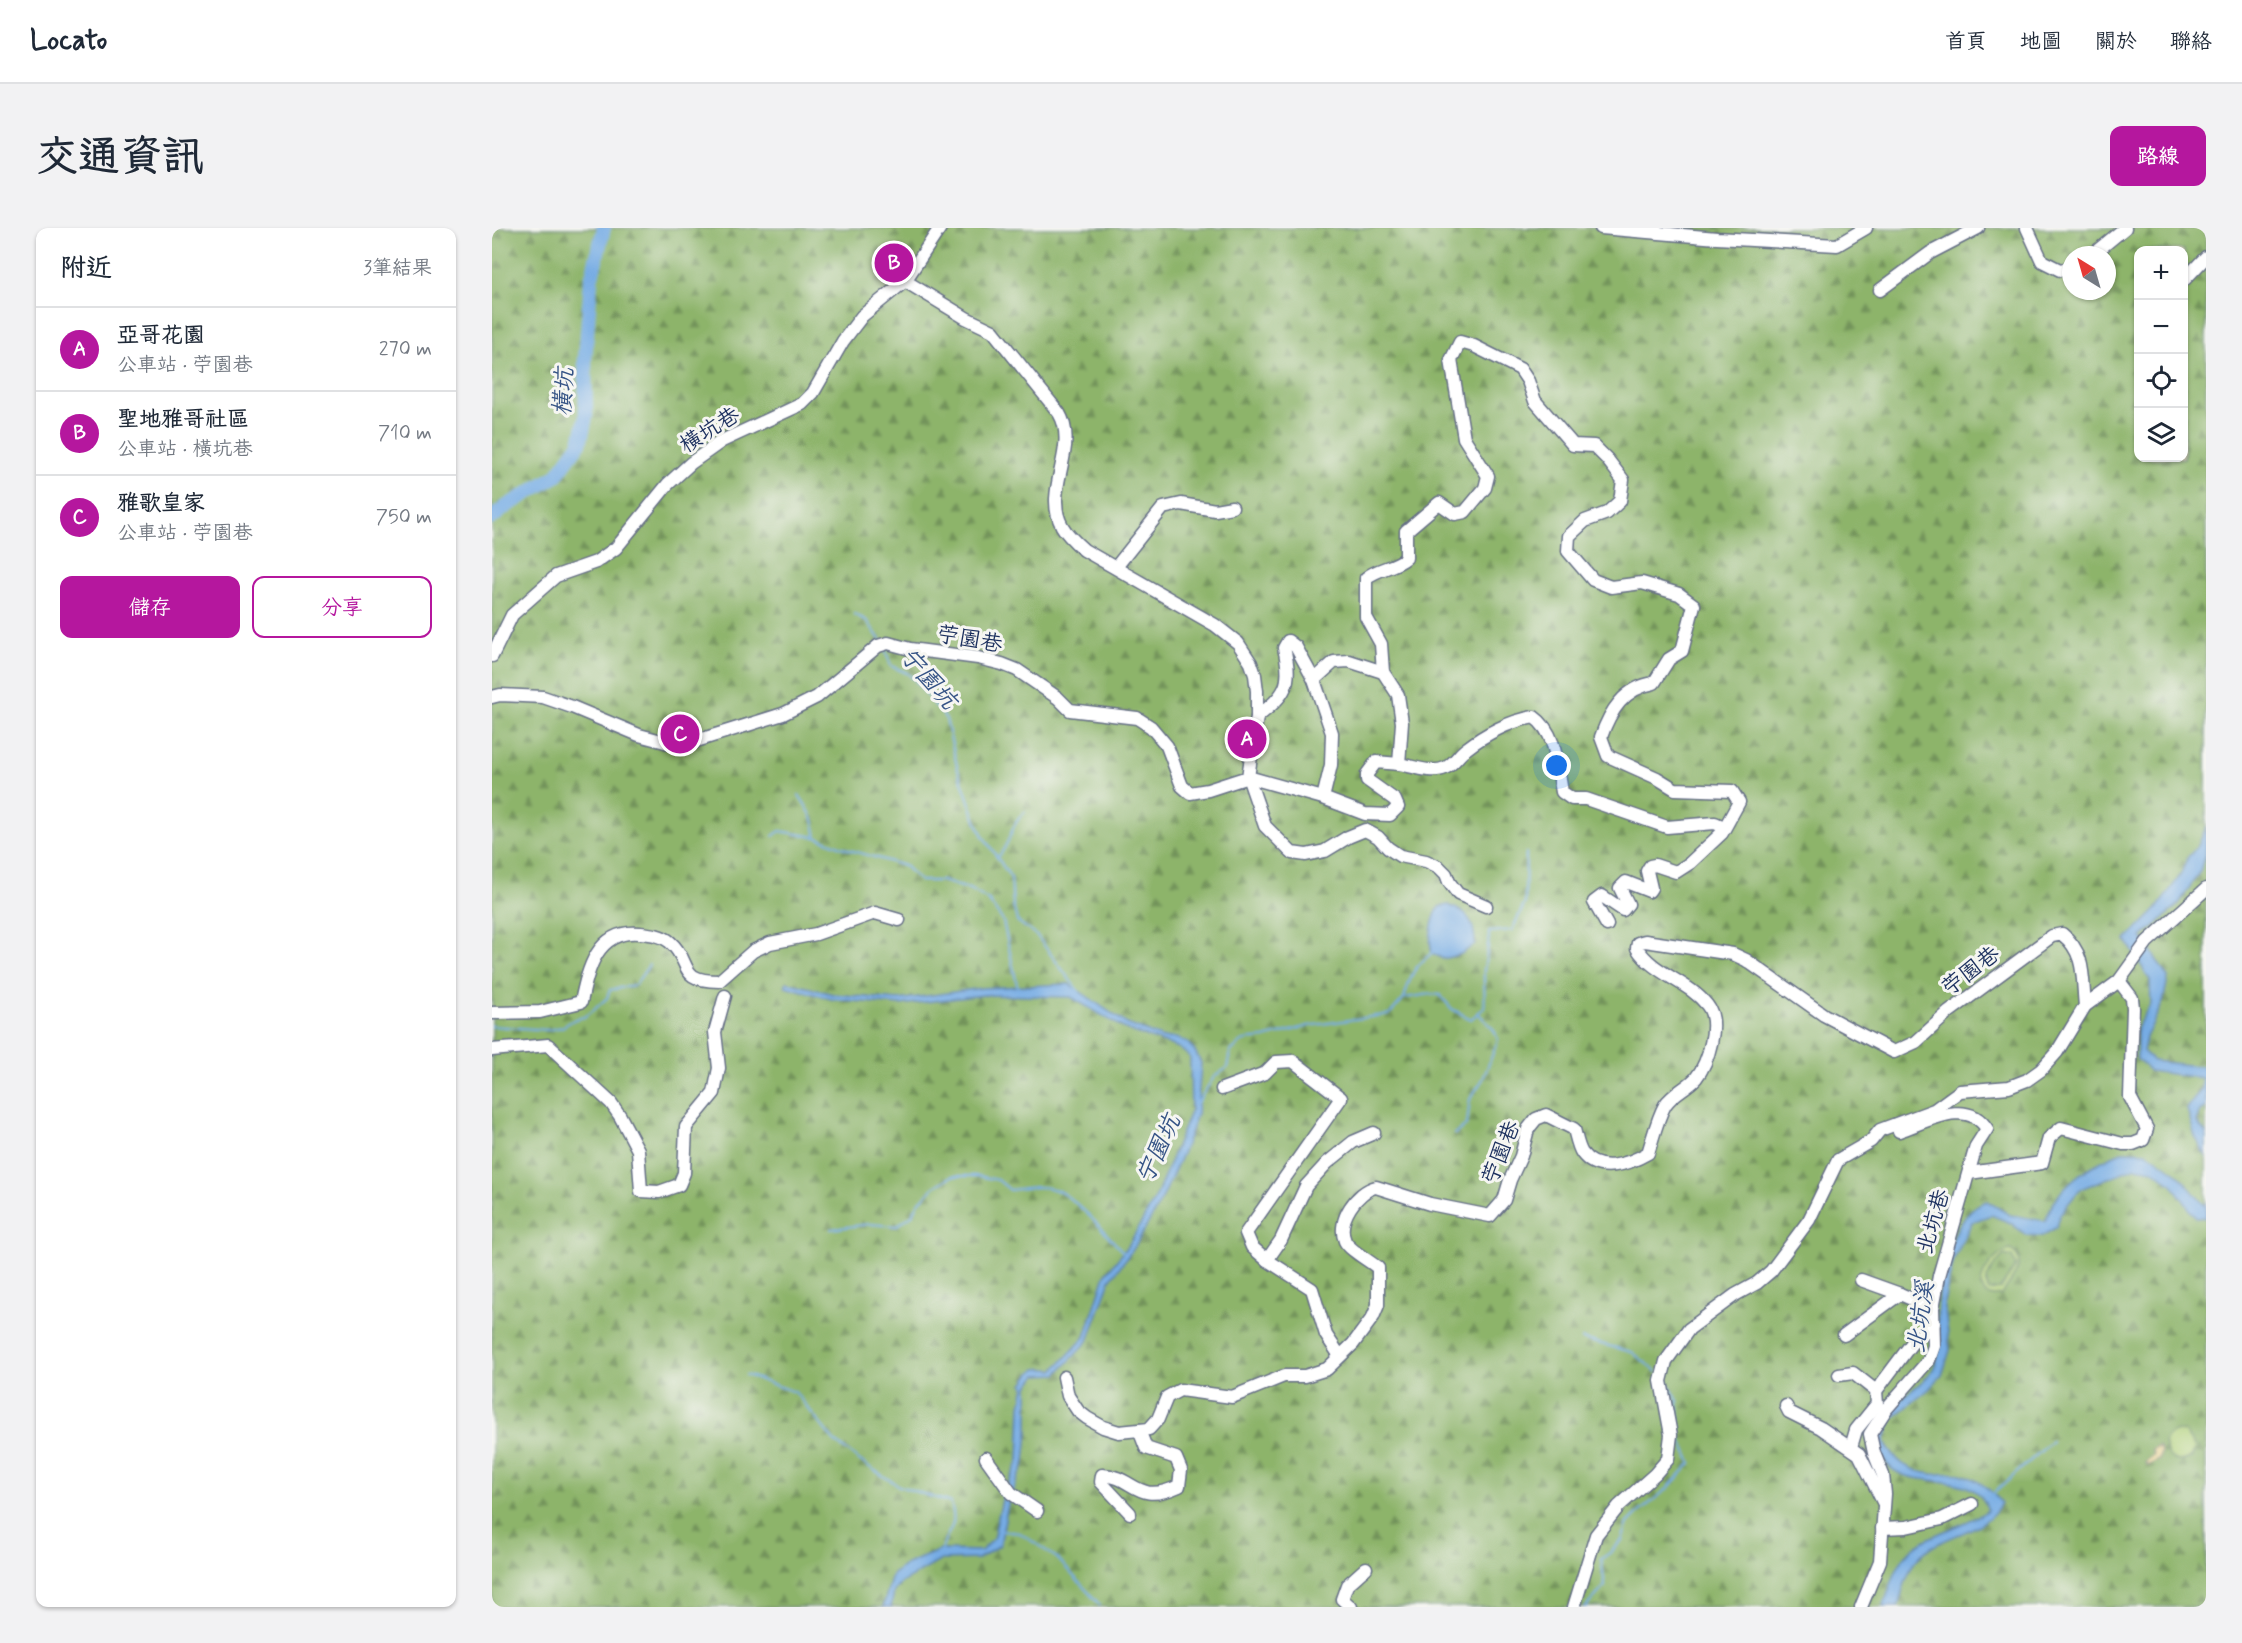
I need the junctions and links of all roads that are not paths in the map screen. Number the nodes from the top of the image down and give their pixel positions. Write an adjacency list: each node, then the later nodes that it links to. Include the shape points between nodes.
1 (940, 228): 11 (street, 橫坑巷)
2 (1601, 228): 3 (street, via 1837,245)
3 (1866, 228)
4 (1978, 228): 12 (street, via 1930,252)
5 (2028, 228): 9 (street, via 2042,261)
6 (2125, 228): 7 (street)
7 (2103, 246)
8 (2206, 257): 10 (street)
9 (2062, 270)
10 (2188, 276)
11 (905, 281): 14 (street, via 993,331 1059,413 1066,423 1055,500 1061,525 1084,549); 15 (street, 橫坑巷, via 862,316 802,404 722,441 691,463 668,484 616,548 596,562 556,576 512,615)
12 (1880, 290)
13 (1232, 507): 14 (street, via 1215,510 1182,504 1163,508)
14 (1116, 567): 19 (street, via 1215,625 1238,643 1255,675)
15 (492, 656)
16 (1383, 672): 17 (street, via 1349,661 1334,662); 20 (street, via 1398,695 1402,723); 23 (street, via 1381,644 1366,617 1365,578 1406,558 1406,531 1439,503 1455,514 1465,512 1485,488 1488,476 1464,438 1451,360 1460,342 1520,369 1535,401 1574,445 1594,446 1623,480 1620,501 1607,513 1585,521 1569,536 1568,551 1593,580 1611,587 1642,583 1679,594 1694,605 1682,651 1670,659 1654,683 1641,685 1624,696 1609,715 1601,737 1608,756 1675,789 1732,791 1739,802)
17 (1314, 680): 19 (street, via 1296,647 1288,641 1284,648 1287,686); 22 (street, via 1332,733 1331,765)
18 (492, 697): 21 (street, 苧園巷, via 543,697 639,735 680,746 783,714 817,697 883,644 1002,664 1017,670 1070,710 1137,718 1167,746 1182,786 1190,793)
19 (1257, 717): 21 (street)
20 (1399, 764): 22 (street, via 1376,762 1367,774 1368,780 1395,800 1398,807 1390,815 1365,814); 23 (street, via 1434,771 1446,768 1491,732 1534,717 1547,728 1562,792 1572,799 1586,799 1667,827 1715,823)
21 (1248, 777): 22 (street); 25 (street, via 1265,826 1292,853 1325,851 1365,830 1400,856 1439,867 1458,894)
22 (1323, 798)
23 (1724, 827): 27 (street, via 1710,846 1676,872 1650,866 1649,891 1624,883 1620,888 1628,904 1623,910 1602,896 1597,898 1594,902)
24 (2206, 889): 28 (street, 北坑巷, via 2147,942)
25 (1486, 906)
26 (899, 920): 31 (street, via 875,913 816,934 770,943 753,951 719,981 704,981 688,974 670,942 656,935 628,932 596,952 581,1002 540,1012)
27 (1607, 925)
28 (2119, 981): 30 (street, 北坑巷); 36 (street, via 2132,998 2130,1097 2147,1129 2143,1140 2123,1144 2061,1128 2049,1138 2042,1163)
29 (725, 996): 32 (street, via 715,1032 719,1068 714,1093 686,1127 684,1173 679,1185 659,1192 641,1191 638,1150 611,1103 548,1045)
30 (2085, 1006): 35 (street, 北坑巷, via 2057,1052 2027,1080 2009,1087 1960,1091 1934,1110 1880,1130); 43 (street, 苧園巷, via 2080,955 2073,942 2062,934 2052,936 1949,1012 1916,1042 1894,1052 1824,1015 1733,954 1638,943 1637,948 1647,961 1710,1007 1713,1026 1704,1066 1665,1106 1648,1153 1613,1166 1600,1166 1582,1153 1574,1129 1546,1115 1528,1129 1504,1200 1490,1216 1370,1189 1345,1217 1344,1240 1378,1268 1378,1305 1364,1330)
31 (492, 1013)
32 (492, 1050)
33 (1222, 1089): 37 (street, via 1265,1073 1276,1062 1293,1060 1341,1098 1246,1233 1252,1247)
34 (1374, 1133): 37 (street, via 1353,1142 1306,1186 1281,1240)
35 (1871, 1141): 36 (street, 北坑巷, via 1966,1112 1981,1119 1987,1129 1976,1146); 58 (street, 北坑巷, via 1838,1160 1809,1220 1771,1271 1689,1329 1666,1362 1661,1382 1671,1435 1668,1459 1619,1506 1596,1535)
36 (1969, 1173): 40 (street, 北坑巷, via 1938,1276)
37 (1267, 1260): 43 (street, via 1312,1289 1326,1335)
38 (1861, 1280): 39 (street)
39 (1900, 1294): 40 (street); 42 (street)
40 (1933, 1308): 41 (street, 北坑巷)
41 (1934, 1323): 46 (street, via 1912,1343); 51 (street, 北坑巷, via 1934,1346 1929,1360 1870,1434 1883,1475)
42 (1844, 1335)
43 (1340, 1356): 48 (street, 苧園巷, via 1328,1369 1315,1374 1284,1376 1232,1397 1180,1390 1167,1397 1149,1429)
44 (1839, 1374): 46 (street, via 1853,1373)
45 (1064, 1377): 48 (street, via 1068,1396 1078,1411 1119,1432)
46 (1876, 1391): 49 (street, via 1877,1404 1856,1430)
47 (1786, 1406): 49 (street, via 1789,1412)
48 (1139, 1430): 54 (street, via 1146,1448 1176,1458 1181,1470 1179,1485 1165,1492 1144,1493 1113,1476 1102,1475 1101,1482)
49 (1851, 1448): 51 (street, via 1859,1454)
50 (986, 1458): 53 (street, via 1011,1492)
51 (1884, 1504): 55 (street, 北坑巷)
52 (1972, 1504): 55 (street, via 1942,1519)
53 (1037, 1511)
54 (1130, 1513)
55 (1882, 1528): 59 (street, 北坑巷, via 1880,1561)
56 (1366, 1568): 57 (street, via 1347,1585 1342,1599)
57 (1350, 1607)
58 (1574, 1607)
59 (1861, 1607)

